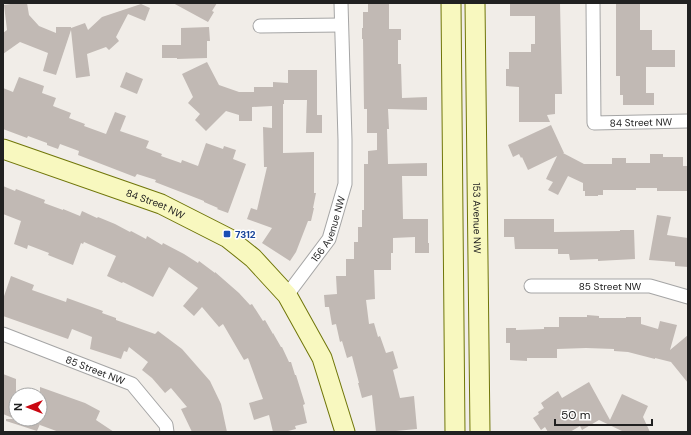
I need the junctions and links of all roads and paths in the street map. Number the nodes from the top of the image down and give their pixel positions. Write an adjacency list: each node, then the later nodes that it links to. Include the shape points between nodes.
1 (341, 3): 5 (street, 156 Avenue NW)
2 (451, 3): 15 (main road)
3 (593, 3): 7 (street, 84 Street NW, via 594,123)
4 (476, 4): 16 (main road, 153 Avenue NW)
5 (341, 25): 6 (street); 10 (street, 156 Avenue NW, via 345,184 330,239)
6 (260, 26)
7 (688, 121)
8 (3, 149): 10 (main road, 84 Street NW, via 161,204 228,238 253,258)
9 (531, 286): 11 (street, 85 Street NW, via 650,286)
10 (287, 295): 14 (main road, via 322,358)
11 (688, 297)
12 (3, 334): 13 (street, 85 Street NW, via 132,384 166,425)
13 (167, 432)
14 (345, 432)
15 (455, 432)
16 (480, 432)

